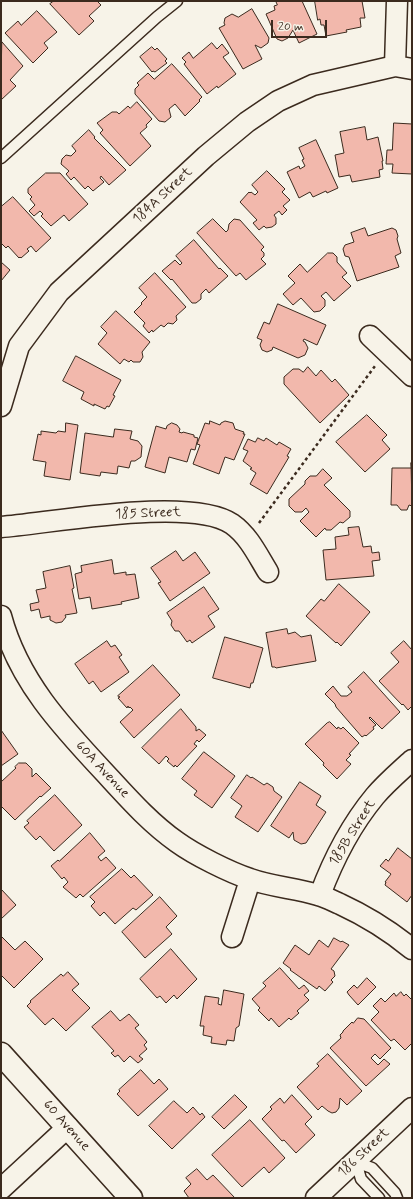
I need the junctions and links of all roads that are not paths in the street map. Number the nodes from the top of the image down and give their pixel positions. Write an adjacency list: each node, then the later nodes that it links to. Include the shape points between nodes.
1 (177, 1): 4 (lane)
2 (396, 1): 3 (street)
3 (403, 68): 7 (street, 184A Street, via 313,85 278,101 246,122 60,292 19,346)
4 (1, 158)
5 (370, 336): 6 (street)
6 (412, 376)
7 (1, 406)
8 (1, 528): 9 (street, 185 Street, via 148,512 208,514 231,524 247,538)
9 (268, 572)
10 (1, 616): 12 (street, 60A Avenue, via 20,665 41,700 67,733 148,820 178,843)
11 (412, 760): 13 (street, 185B Street, via 358,818 327,876)
12 (250, 880): 13 (street, 60A Avenue); 14 (street)
13 (320, 895): 15 (street, 60A Avenue, via 360,914)
14 (232, 937)
15 (412, 949)
16 (1, 1054): 18 (street, 60 Avenue)
17 (412, 1108): 19 (street, 186 Street)
18 (68, 1127): 20 (street); 21 (street, 60 Avenue)
19 (356, 1162): 22 (street, 186 Street); 23 (lane, via 361,1179); 24 (lane, via 372,1168 395,1193)
20 (1, 1189)
21 (131, 1198)
22 (316, 1198)
23 (379, 1198)
24 (396, 1198)

